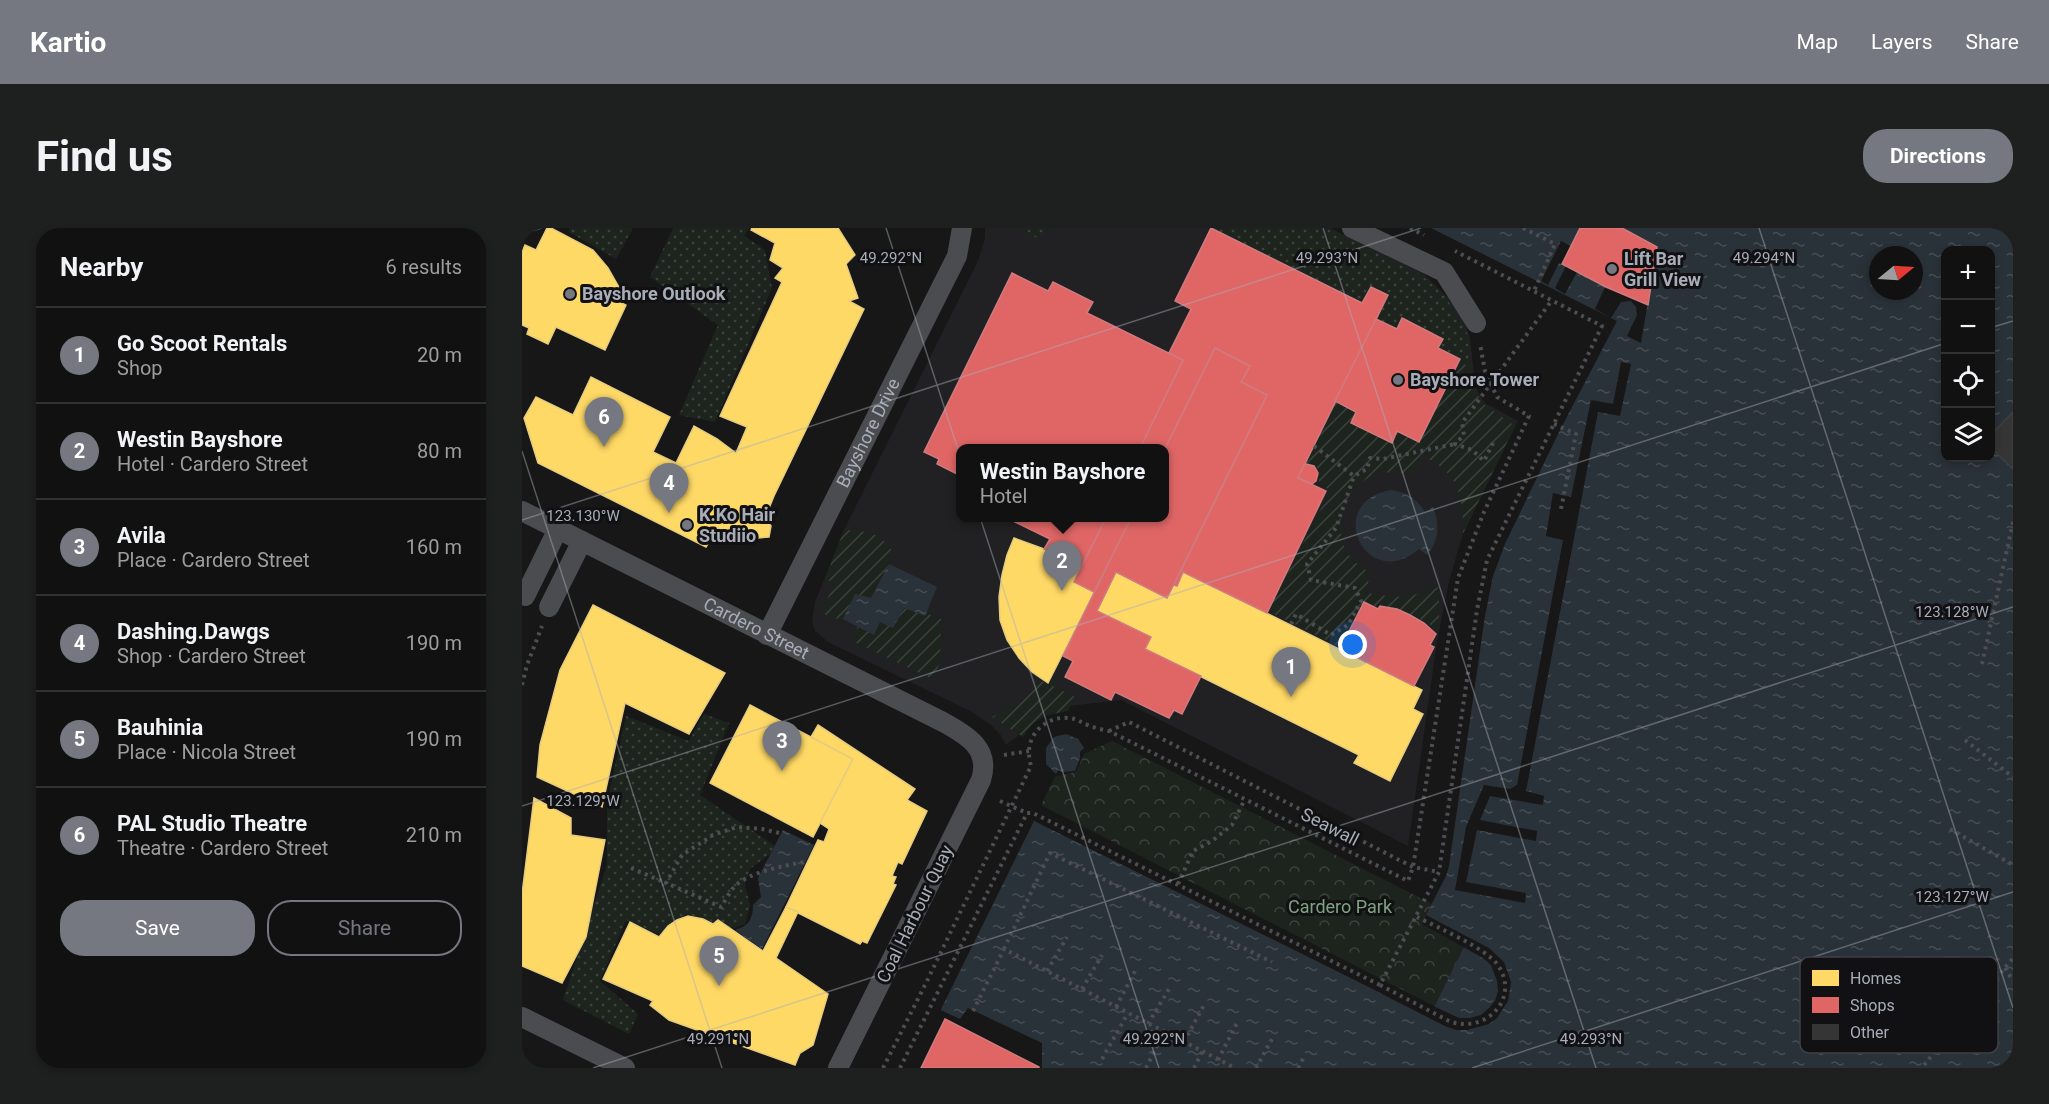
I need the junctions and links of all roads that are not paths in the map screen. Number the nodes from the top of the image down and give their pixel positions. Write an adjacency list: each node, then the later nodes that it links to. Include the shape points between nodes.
1 (962, 228): 9 (street, Bayshore Drive, via 957,256)
2 (1352, 228): 3 (street, via 1444,272)
3 (1476, 323)
4 (522, 512): 5 (street, Cardero Street)
5 (558, 529): 6 (street, Cardero Street); 7 (street)
6 (582, 541): 8 (street); 9 (street, Cardero Street)
7 (525, 596)
8 (549, 607)
9 (767, 635): 10 (street, Cardero Street, via 960,731 975,744)
10 (982, 758): 13 (street, Coal Harbour Quay, via 981,780)
11 (522, 1017): 12 (street)
12 (625, 1068)
13 (838, 1068)

